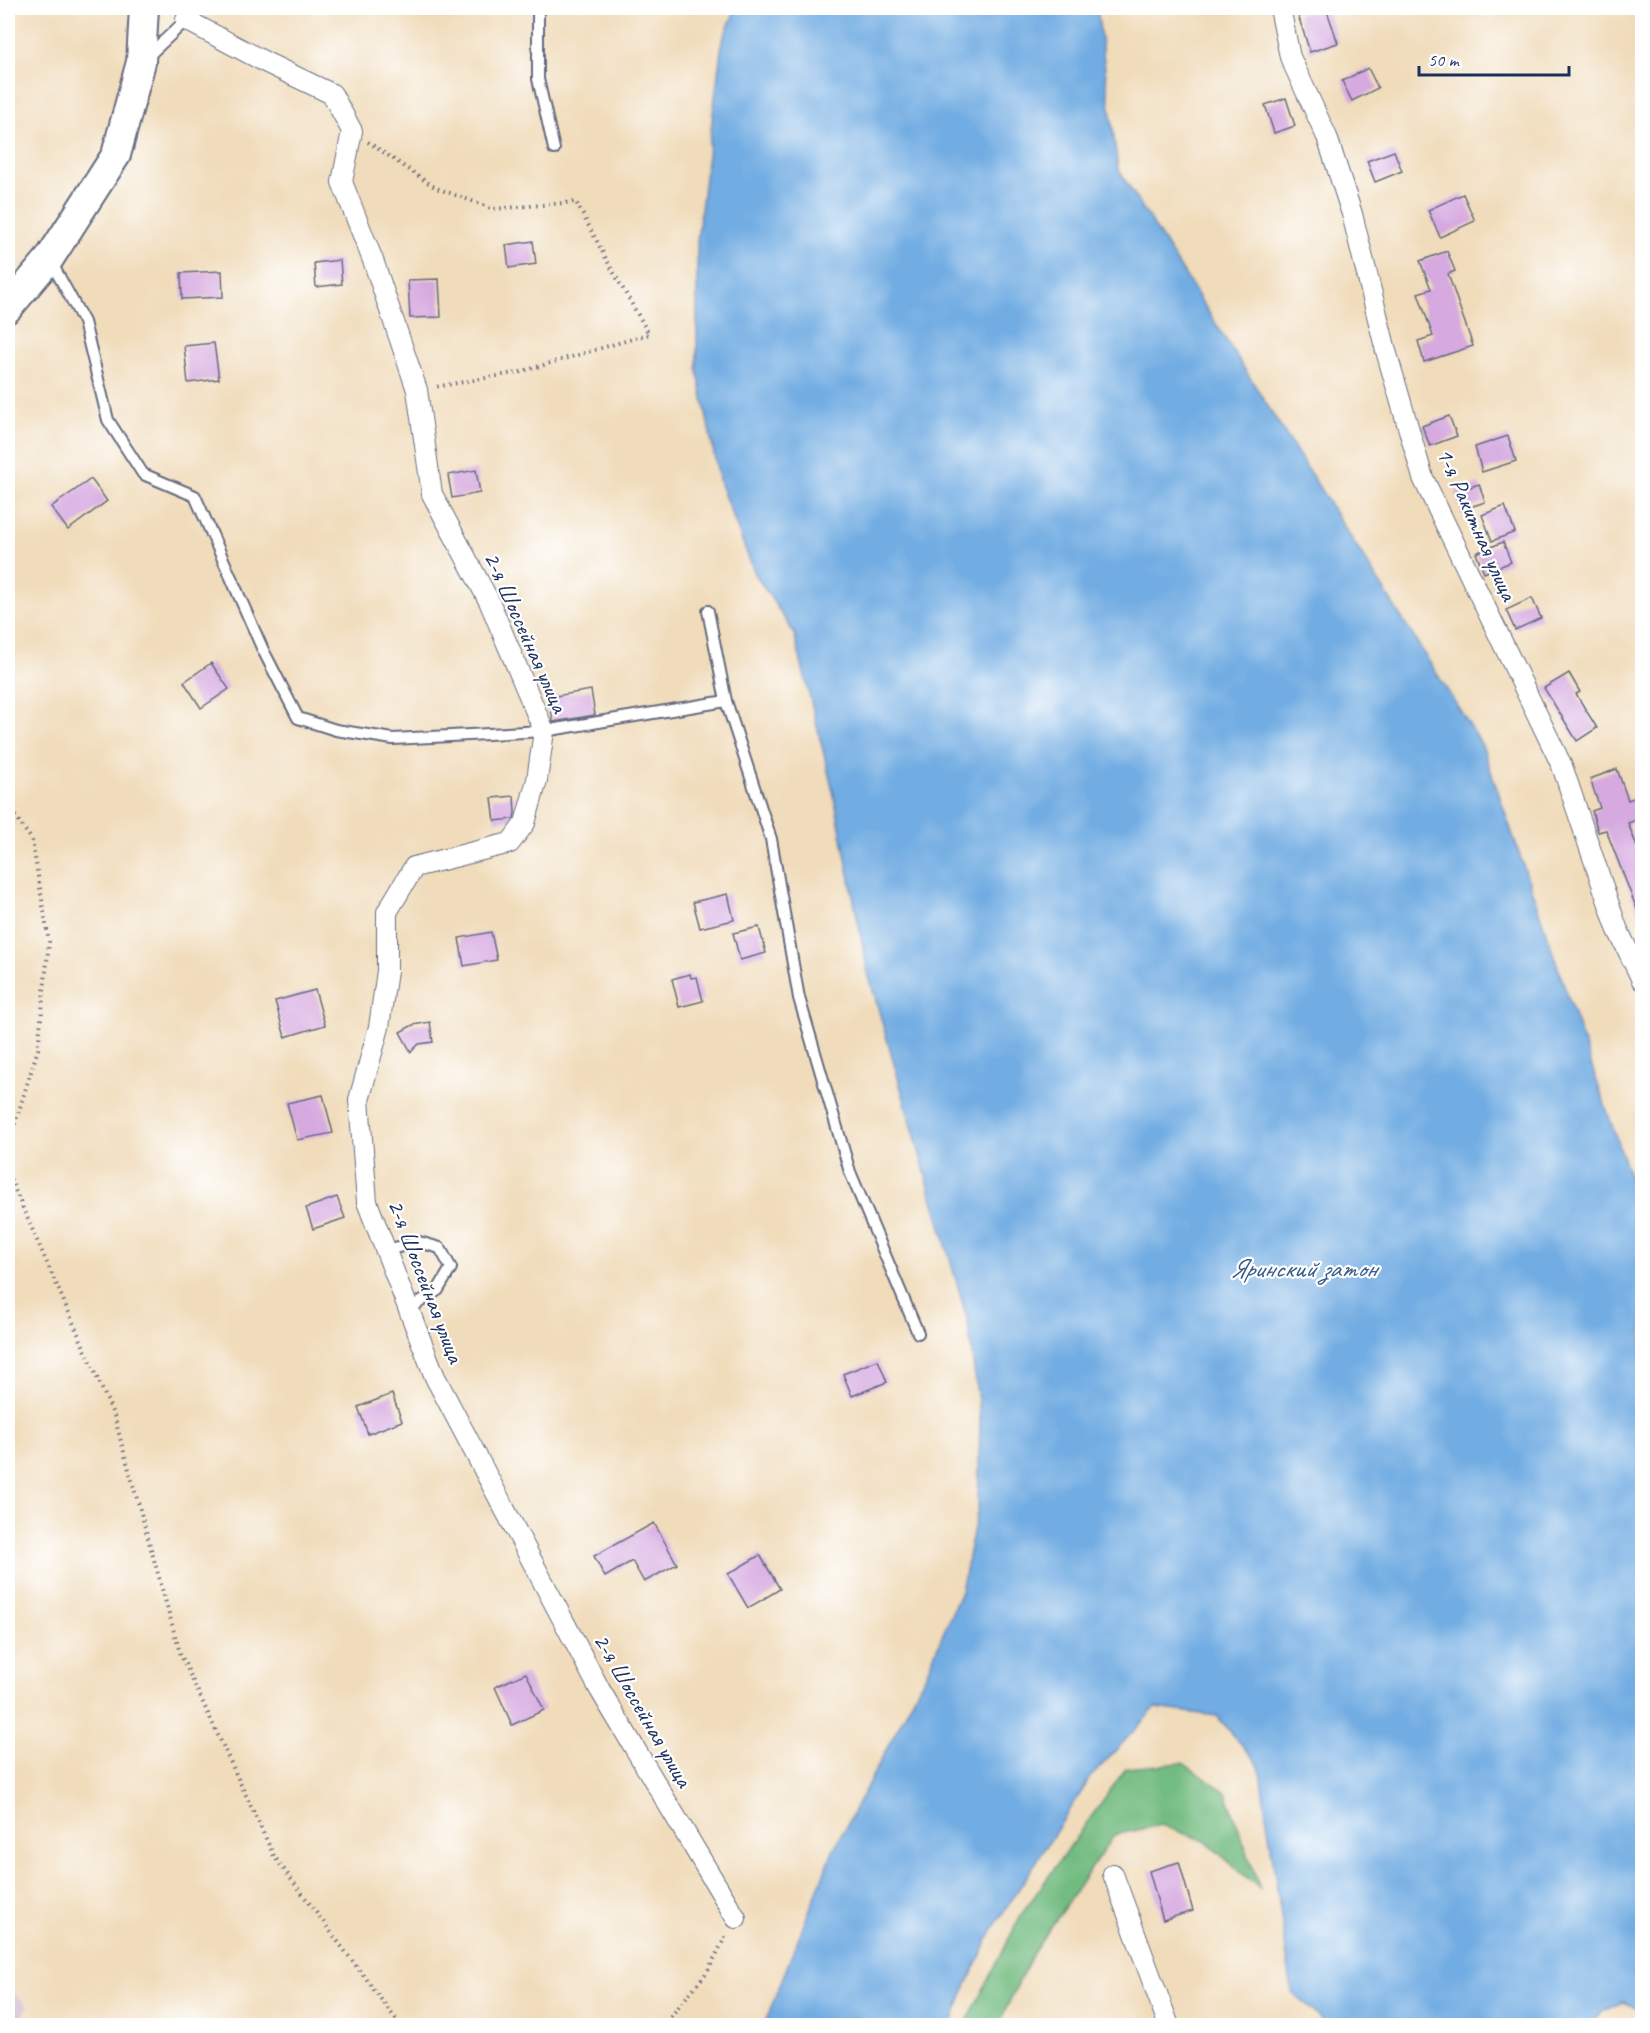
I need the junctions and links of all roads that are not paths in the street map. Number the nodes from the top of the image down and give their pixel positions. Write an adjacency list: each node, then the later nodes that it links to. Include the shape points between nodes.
1 (144, 8): 5 (street)
2 (538, 8): 6 (lane, via 537,79)
3 (1280, 8): 12 (street, 1-я Ракитная улица, via 1290,57 1327,137 1352,214 1423,478 1563,766 1617,928)
4 (193, 14): 5 (lane); 11 (street, 2-я Шоссейная улица, via 267,63 332,94 352,131 342,182 417,390 432,494 489,601)
5 (141, 62): 7 (street, via 116,155)
6 (554, 149)
7 (50, 259): 8 (street); 11 (lane, via 84,322 108,420 143,474 195,496 263,650 298,718 336,730 393,739)
8 (8, 308)
9 (708, 611): 10 (lane)
10 (726, 701): 11 (lane); 15 (lane, via 771,839 799,998 850,1172)
11 (544, 731): 13 (street, 2-я Шоссейная улица, via 537,780 525,823 510,843 414,867 387,912 387,970 379,1027 359,1100 367,1202)
12 (1642, 980)
13 (386, 1250): 14 (street, 2-я Шоссейная улица); 14 (lane, via 419,1242 440,1248 452,1268 438,1290)
14 (409, 1309): 17 (street, 2-я Шоссейная улица, via 435,1377 600,1690)
15 (918, 1333)
16 (1113, 1874): 18 (street)
17 (736, 1918)
18 (1168, 2025)

